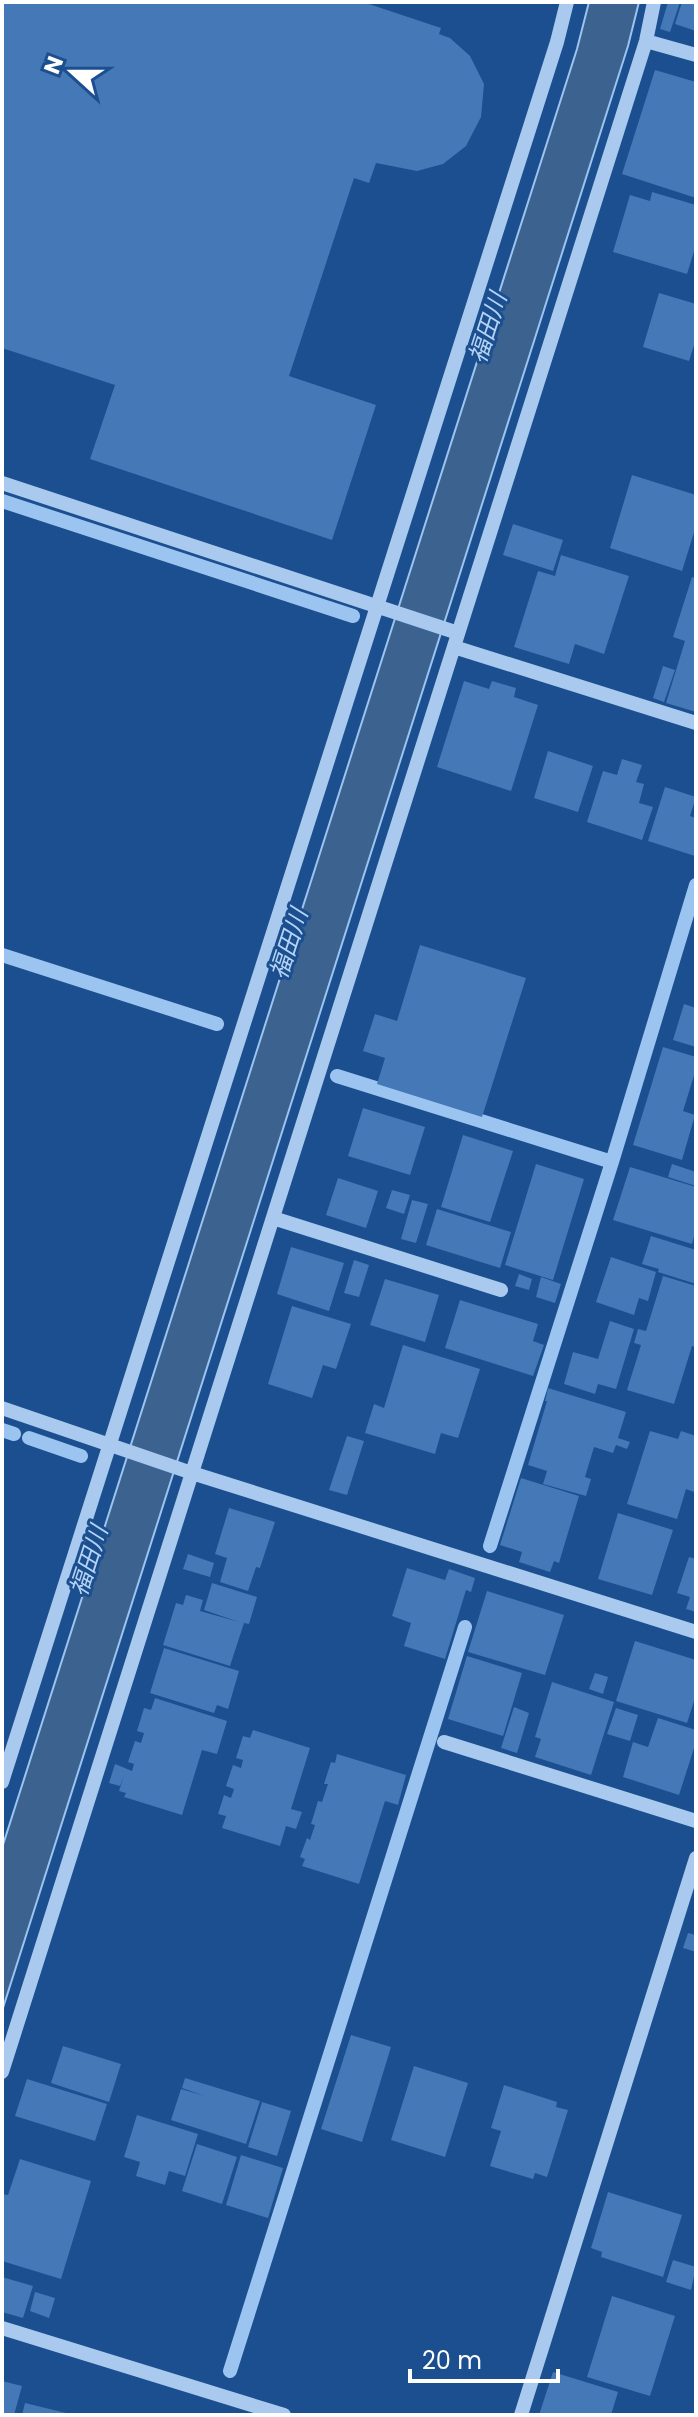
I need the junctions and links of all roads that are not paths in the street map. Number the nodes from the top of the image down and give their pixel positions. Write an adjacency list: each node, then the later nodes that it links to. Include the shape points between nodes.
1 (567, 2): 6 (street)
2 (654, 2): 3 (street)
3 (646, 41): 4 (street); 7 (street)
4 (696, 55)
5 (2, 483): 6 (street)
6 (382, 608): 7 (street); 12 (street)
7 (452, 636): 8 (street); 9 (street)
8 (696, 723)
9 (273, 1218): 10 (street); 13 (street)
10 (501, 1290)
11 (2, 1408): 12 (street)
12 (116, 1445): 13 (street); 16 (street)
13 (192, 1473): 14 (street); 19 (street)
14 (696, 1632)
15 (444, 1742): 17 (street)
16 (2, 1782)
17 (696, 1821)
18 (696, 1858): 22 (street)
19 (2, 2072)
20 (2, 2328): 21 (street)
21 (284, 2415)
22 (521, 2415)

